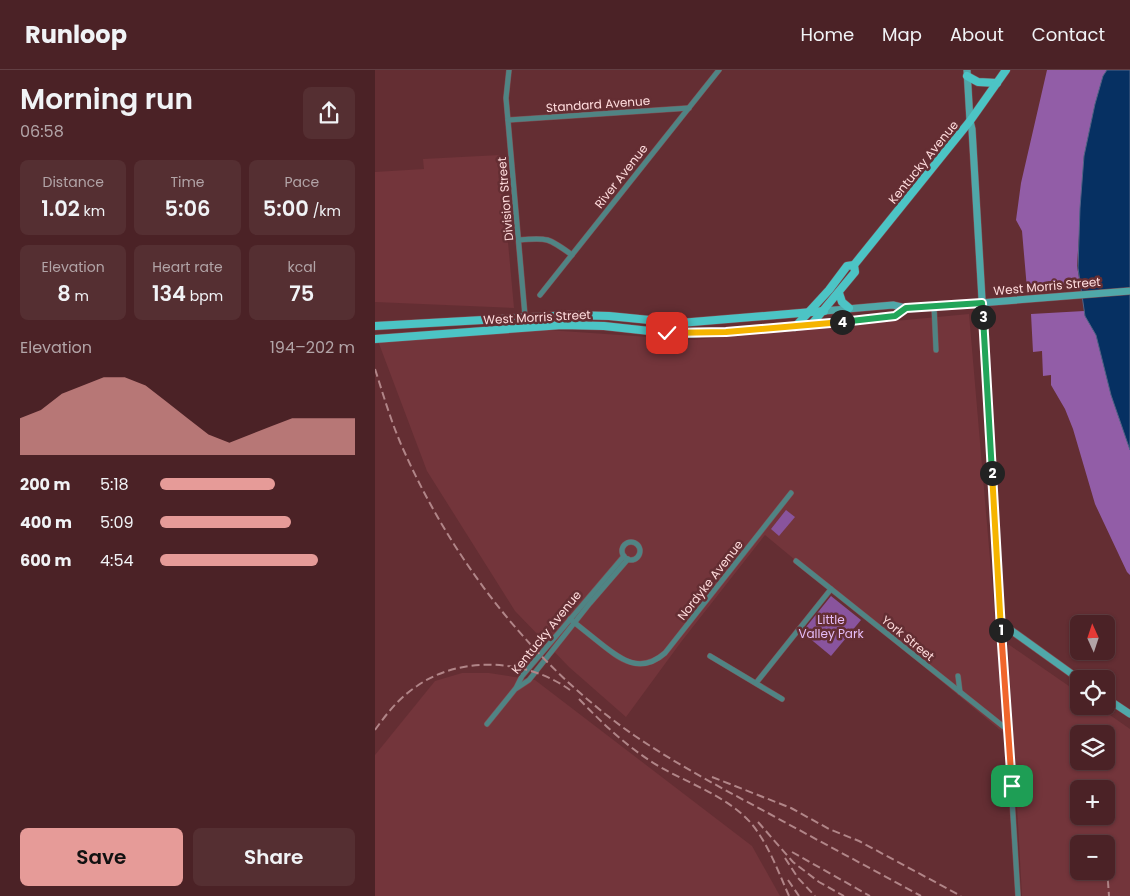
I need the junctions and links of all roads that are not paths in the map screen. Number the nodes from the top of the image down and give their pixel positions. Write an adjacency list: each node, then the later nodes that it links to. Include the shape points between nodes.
1 (509, 70): 7 (street, Division Street, via 506,91)
2 (719, 70): 6 (street, River Avenue)
3 (1006, 70): 5 (main road, Kentucky Avenue)
4 (967, 73): 5 (main road, via 978,82); 8 (street)
5 (997, 83): 8 (main road, Kentucky Avenue)
6 (689, 108): 7 (street, Standard Avenue); 10 (street, River Avenue)
7 (508, 120): 9 (street, Division Street)
8 (970, 121): 11 (main road, Kentucky Avenue); 15 (street)
9 (519, 240): 10 (street, via 546,239); 21 (street, Division Street)
10 (572, 255): 14 (street, River Avenue)
11 (854, 265): 13 (main road, Kentucky Avenue, via 855,272); 20 (main road, Kentucky Avenue, via 847,266)
12 (1130, 291): 15 (street, West Morris Street)
13 (839, 293): 17 (main road); 19 (main road, Kentucky Avenue)
14 (540, 295)
15 (982, 303): 16 (street, West Morris Street); 37 (street)
16 (934, 306): 18 (street, West Morris Street); 31 (street)
17 (849, 308): 18 (street, West Morris Street, via 893,304); 19 (street, West Morris Street)
18 (906, 308): 25 (street, West Morris Street, via 895,316)
19 (824, 311): 20 (main road, West Morris Street); 25 (main road, Kentucky Avenue)
20 (808, 312): 23 (main road, West Morris Street); 28 (main road, Kentucky Avenue)
21 (525, 317): 22 (main road, West Morris Street, via 570,315); 26 (main road, West Morris Street); 27 (street, Division Street)
22 (635, 319): 23 (main road, West Morris Street); 24 (main road, via 629,323 601,320)
23 (702, 322): 29 (main road, via 687,327 654,326)
24 (588, 325): 27 (main road, West Morris Street); 29 (main road, West Morris Street)
25 (811, 325): 28 (main road, West Morris Street)
26 (375, 326)
27 (526, 327): 30 (main road, West Morris Street)
28 (795, 327): 29 (main road, West Morris Street, via 698,333)
29 (645, 331)
30 (375, 339)
31 (936, 350)
32 (791, 493): 36 (street, Nordyke Avenue, via 663,655 648,663 619,658)
33 (626, 557): 36 (street, Kentucky Avenue)
34 (796, 562): 35 (street, York Street)
35 (831, 589): 41 (street); 42 (street, York Street)
36 (572, 621): 46 (street, Kentucky Avenue, via 522,676)
37 (1001, 623): 39 (street); 47 (street)
38 (710, 656): 41 (street)
39 (1070, 673)
40 (959, 676): 42 (street)
41 (756, 683): 43 (street)
42 (960, 692): 47 (street, York Street)
43 (782, 699)
44 (1115, 704): 45 (street)
45 (1130, 714)
46 (487, 724)
47 (1009, 731): 48 (street)
48 (1018, 896)

